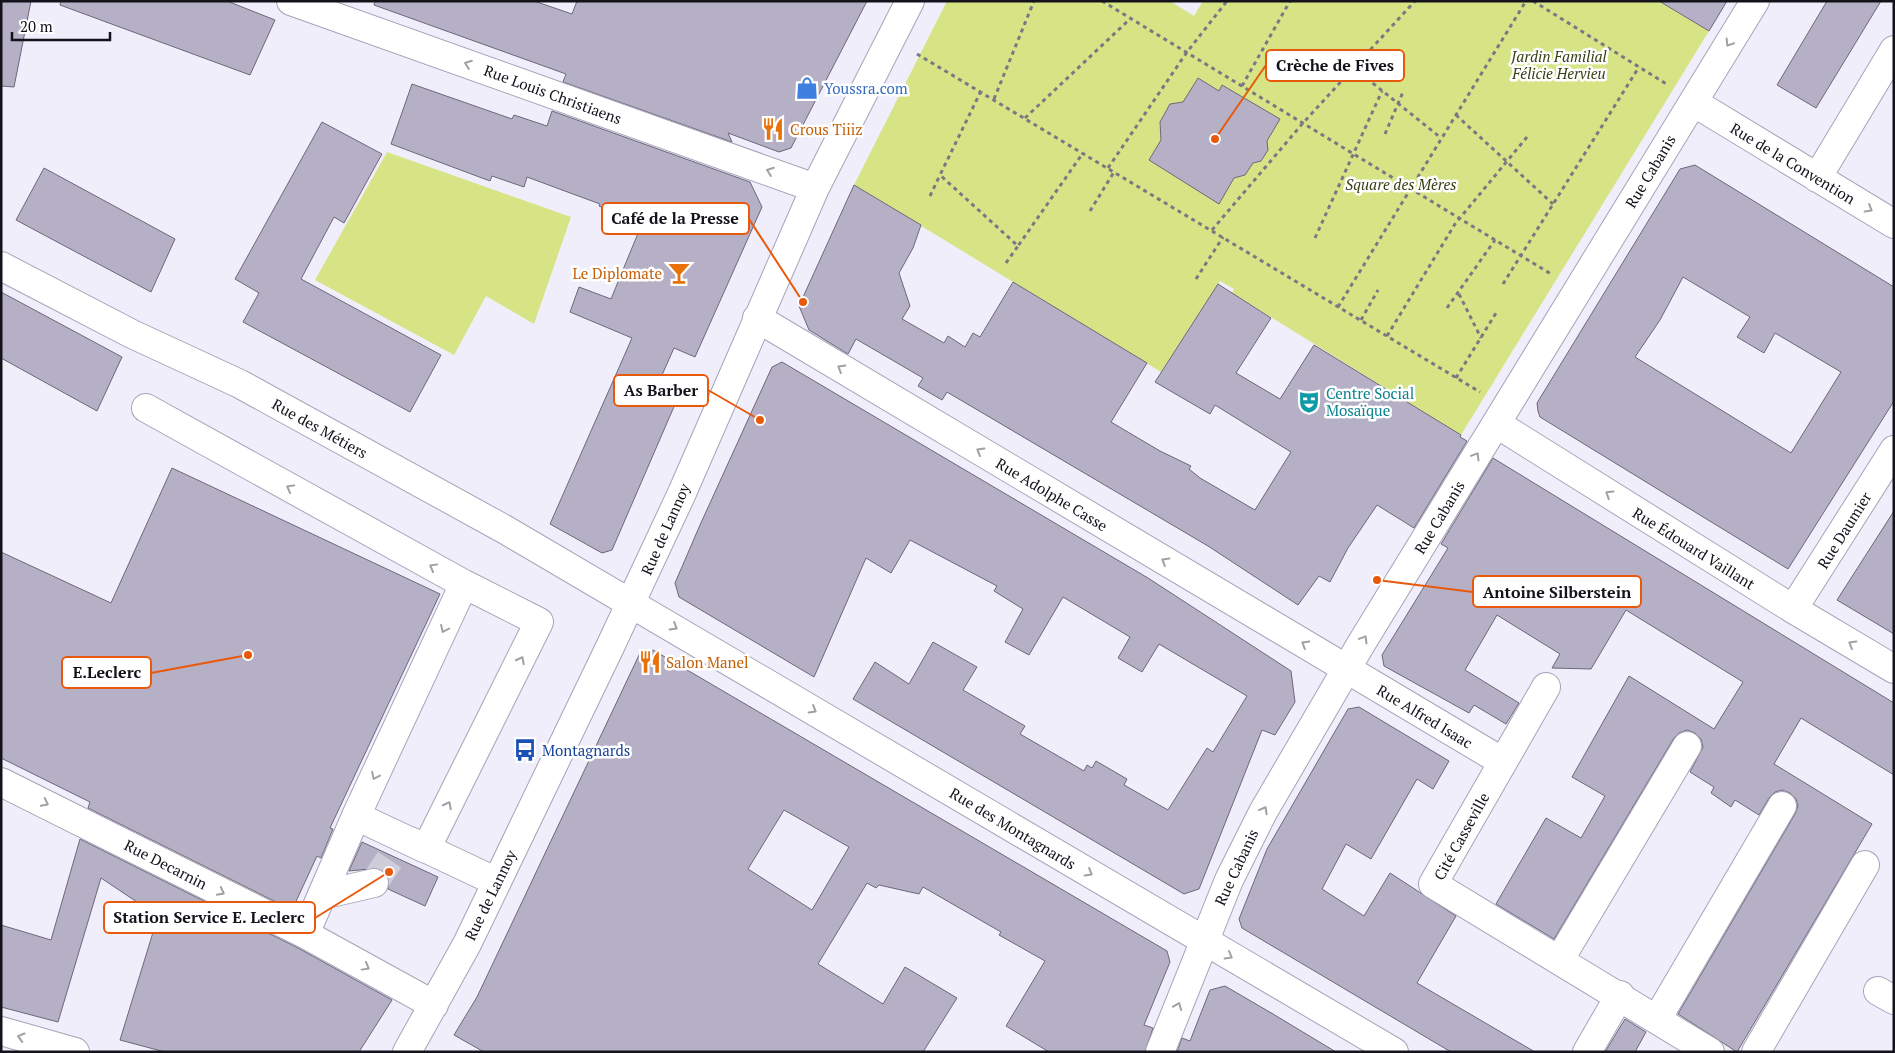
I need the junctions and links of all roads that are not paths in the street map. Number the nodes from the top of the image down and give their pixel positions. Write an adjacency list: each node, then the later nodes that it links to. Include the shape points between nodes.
1 (290, 1): 7 (street, Rue Louis Christiaens, one-way to 1)
2 (910, 1): 7 (street, Rue de Lannoy)
3 (1755, 1): 5 (street, Rue Cabanis, one-way to 5)
4 (1894, 50): 6 (street)
5 (1694, 102): 6 (street, Rue de la Convention); 12 (street, Rue Cabanis)
6 (1817, 178): 8 (street, Rue de la Convention, one-way to 8)
7 (816, 188): 10 (street, Rue de Lannoy)
8 (1894, 224)
9 (1, 266): 15 (street, Rue des Métiers, via 132,334 240,384)
10 (757, 318): 15 (street, Rue de Lannoy); 17 (street, Rue Adolphe Casse, one-way to 10)
11 (146, 408): 14 (street, one-way to 11)
12 (1501, 416): 16 (street, Rue Édouard Vaillant, one-way to 12); 17 (street, Rue Cabanis, one-way to 12)
13 (1894, 450): 16 (street, Rue Daumier)
14 (464, 584): 24 (street, one-way to 24); 25 (street, one-way to 14, via 540,622)
15 (632, 602): 27 (street, Rue de Lannoy); 31 (street, Rue des Montagnards, one-way to 31)
16 (1793, 609): 18 (street, Rue Édouard Vaillant, one-way to 16)
17 (1347, 669): 21 (street, Rue Alfred Isaac); 31 (street, Rue Cabanis, one-way to 17, via 1251,834)
18 (1894, 669)
19 (1546, 687): 21 (street, Cité Casseville)
20 (1686, 746): 32 (street)
21 (1503, 762): 32 (street, Cité Casseville, via 1433,884)
22 (1, 782): 30 (street, Rue Decarnin, one-way to 30)
23 (1782, 806): 35 (street)
24 (356, 816): 25 (street); 29 (street)
25 (408, 848): 27 (street)
26 (1866, 865): 43 (street)
27 (497, 882): 34 (street, Rue de Lannoy)
28 (374, 883): 29 (street)
29 (322, 895): 30 (street)
30 (305, 934): 34 (street, Rue Decarnin, one-way to 34)
31 (1204, 942): 39 (street, Rue Cabanis, one-way to 31); 40 (street, Rue des Montagnards, one-way to 40)
32 (1560, 959): 33 (street, Cité Casseville)
33 (1620, 995): 35 (street, Cité Casseville); 41 (street)
34 (434, 1005): 38 (street, Rue de Lannoy)
35 (1657, 1019): 42 (street, Cité Casseville)
36 (1, 1031): 37 (street, one-way to 36)
37 (75, 1052)
38 (407, 1052)
39 (1160, 1052)
40 (1394, 1052)
41 (1587, 1052)
42 (1710, 1052)
43 (1756, 1052)

